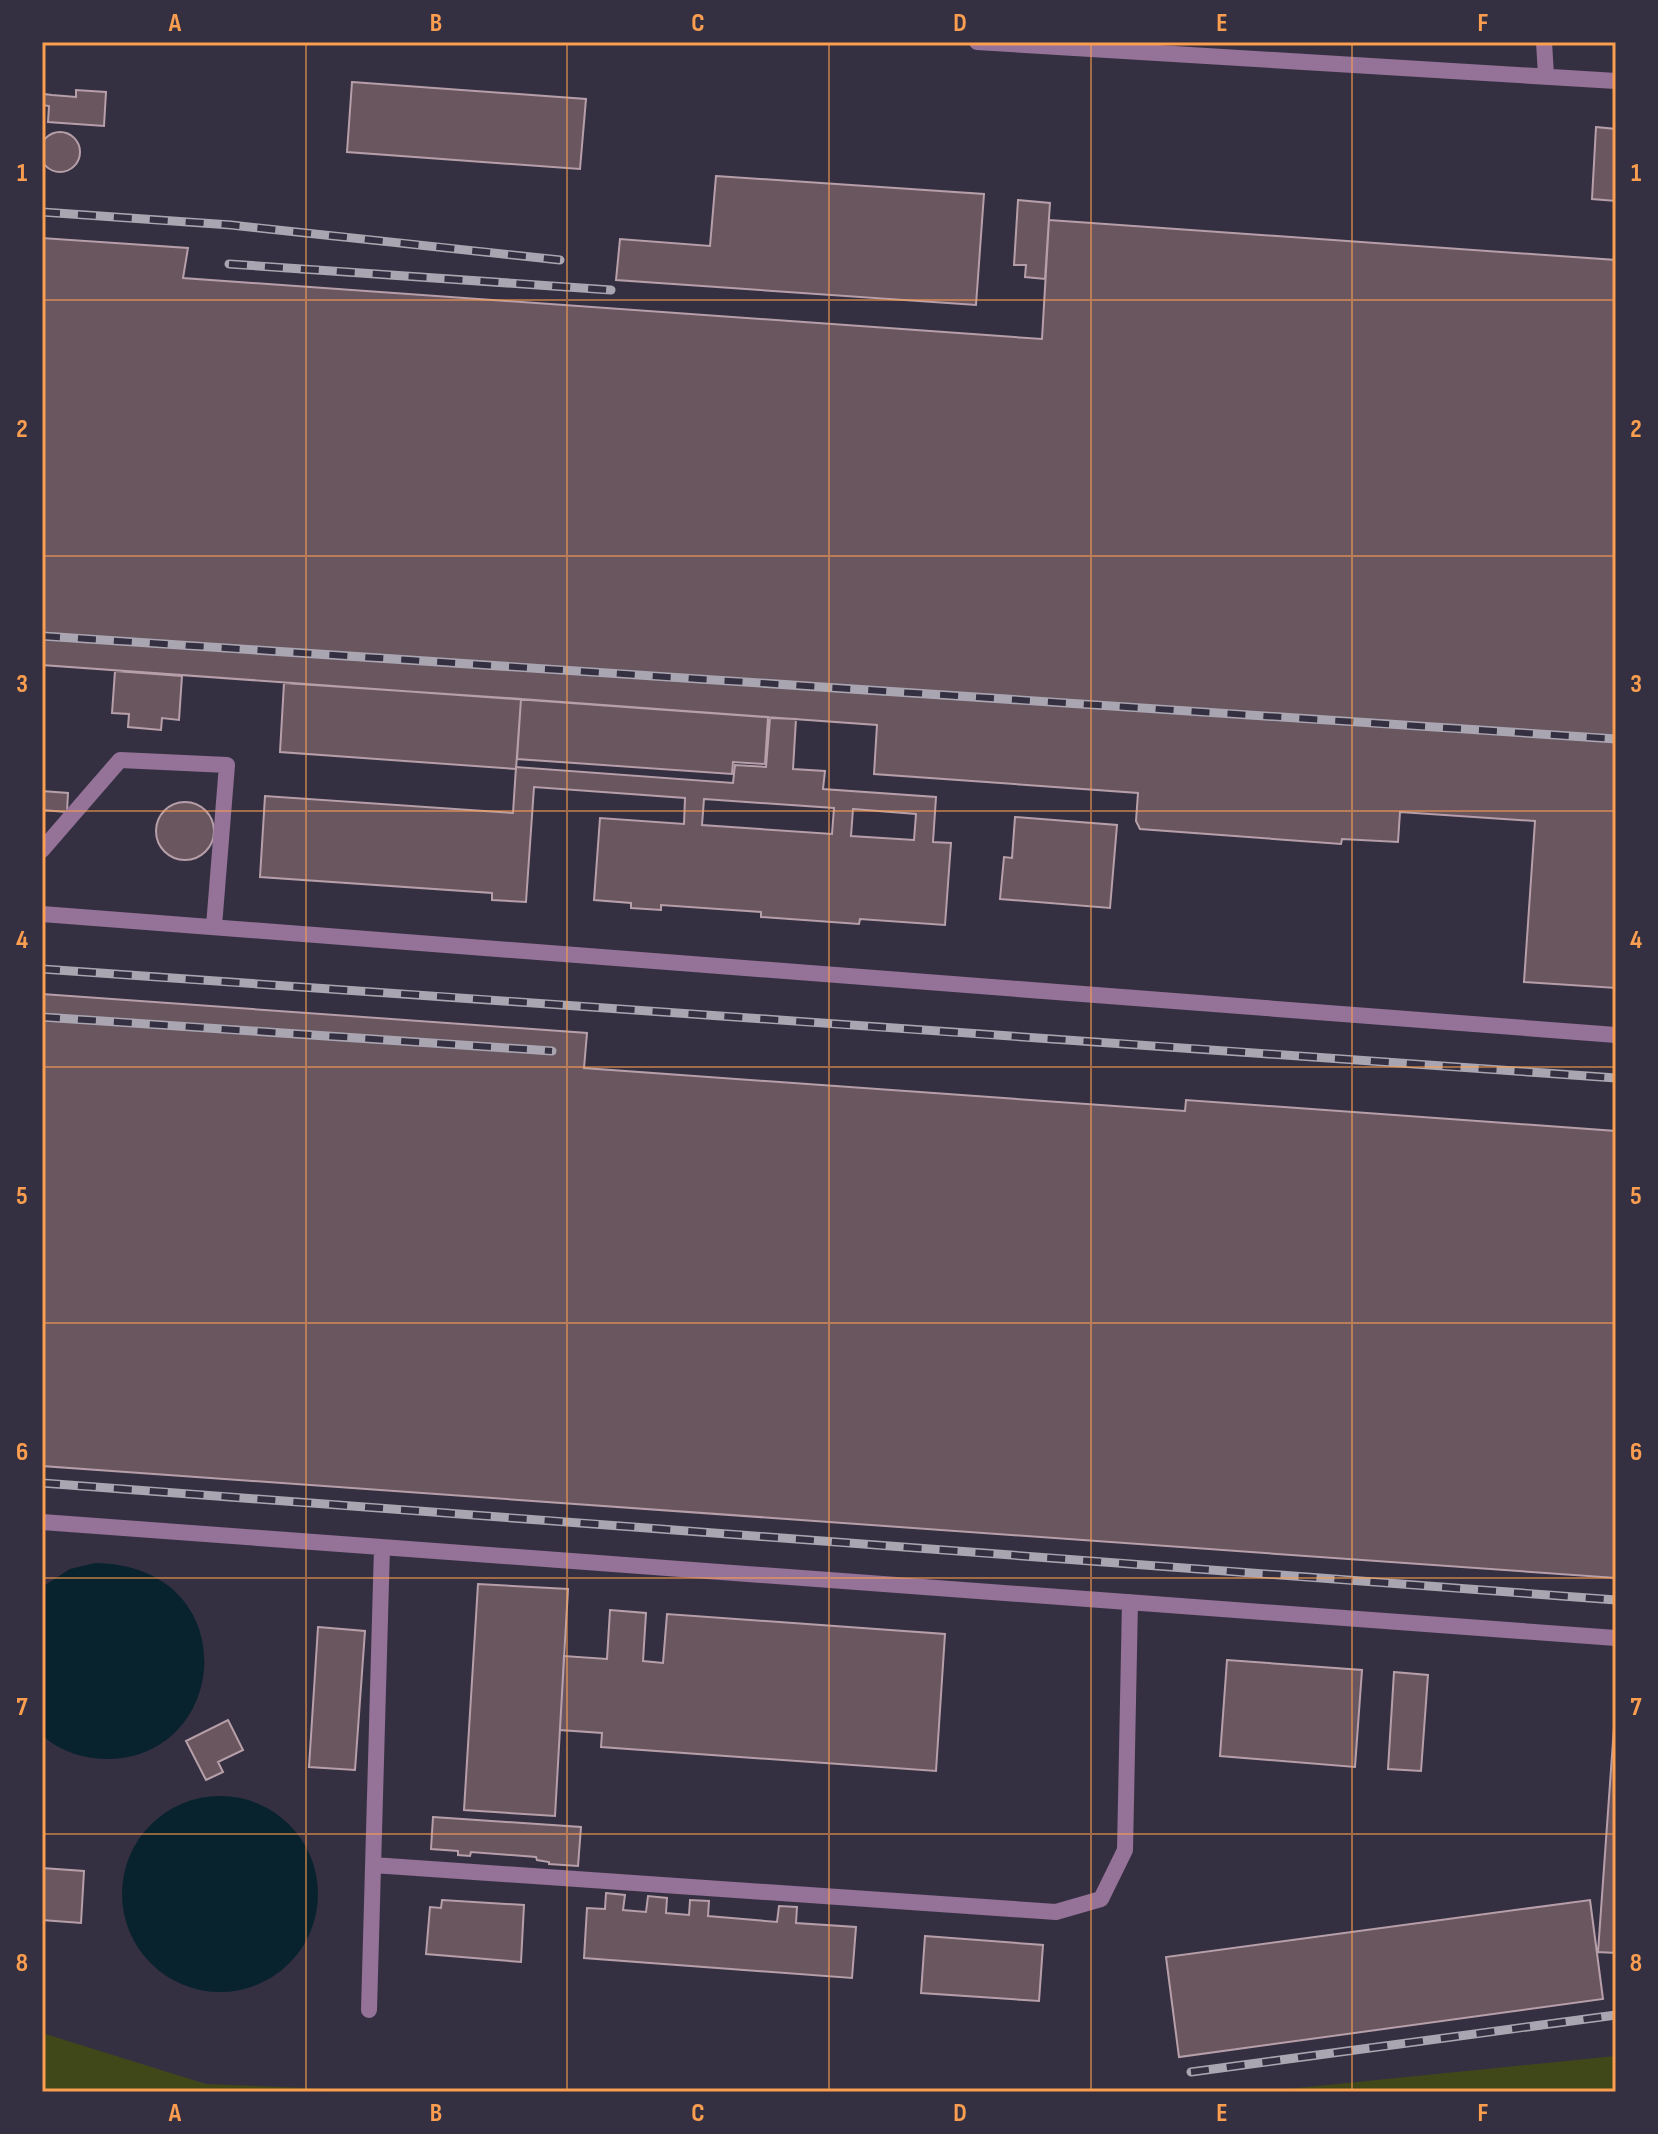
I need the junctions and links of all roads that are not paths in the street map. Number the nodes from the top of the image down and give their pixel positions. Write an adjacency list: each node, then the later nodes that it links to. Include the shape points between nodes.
1 (977, 42): 3 (lane)
2 (1544, 42): 3 (lane)
3 (1546, 75): 4 (lane)
4 (1616, 81)
5 (42, 850): 7 (lane, via 120,760 227,765)
6 (42, 914): 7 (lane)
7 (214, 926): 8 (lane)
8 (1616, 1035)
9 (42, 1522): 10 (lane)
10 (382, 1547): 11 (lane); 13 (lane)
11 (1130, 1602): 12 (lane); 13 (lane, via 1125,1850 1101,1899 1056,1912)
12 (1616, 1638)
13 (373, 1865): 14 (lane)
14 (369, 2010)

